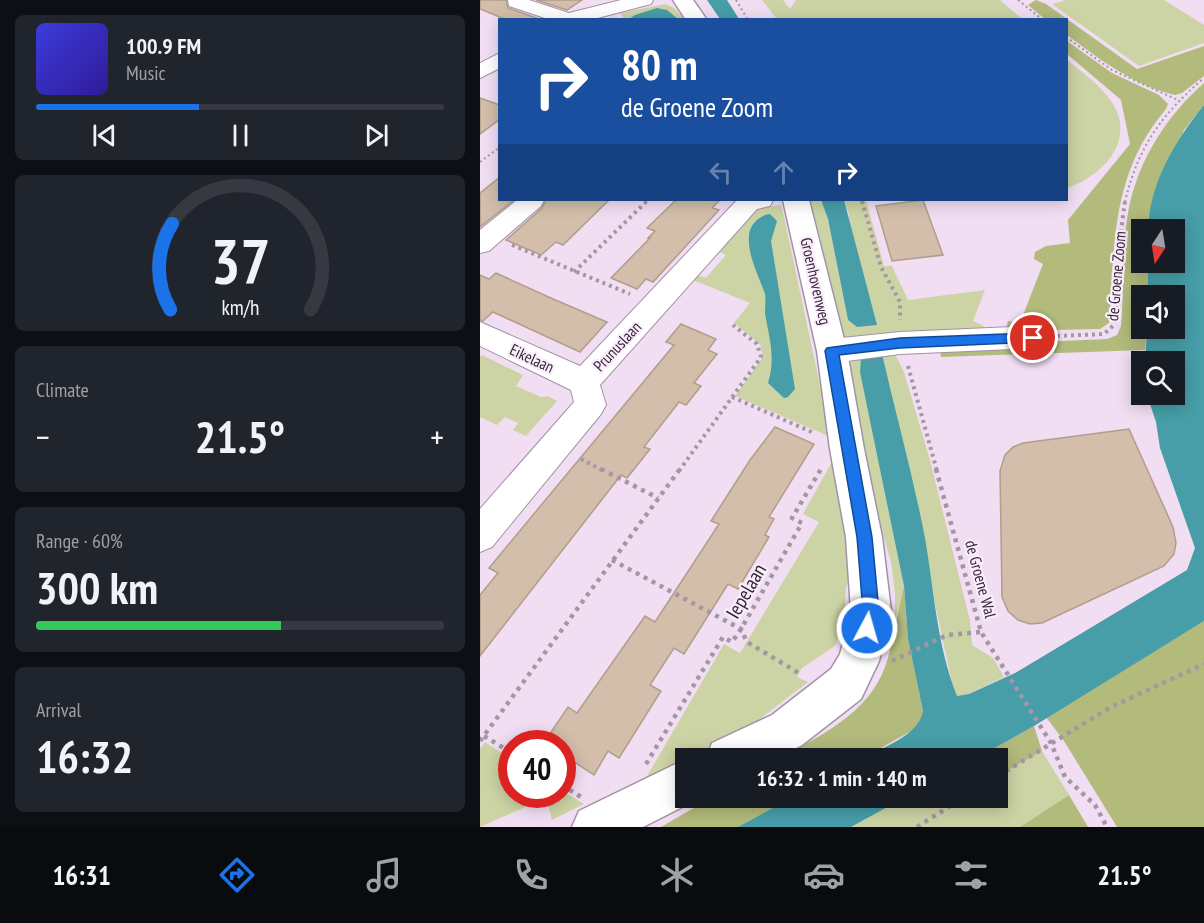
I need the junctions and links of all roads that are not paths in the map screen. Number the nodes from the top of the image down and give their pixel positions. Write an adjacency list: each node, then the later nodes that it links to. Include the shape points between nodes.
1 (520, 0): 4 (street, via 516,3)
2 (644, 0): 5 (street)
3 (682, 0): 6 (street)
4 (564, 18)
5 (570, 18)
6 (696, 18)
7 (498, 60): 8 (street)
8 (480, 72)
9 (531, 201): 12 (street)
10 (755, 201): 16 (street, Prunuslaan, via 749,202)
11 (796, 201): 15 (street, Groenhovenweg)
12 (485, 240)
13 (480, 333): 16 (street, Eikelaan)
14 (1033, 338): 15 (street, via 900,343)
15 (832, 351): 18 (street, Groenhovenweg, via 841,436 864,537 871,612 859,661 846,684 786,730)
16 (584, 382): 17 (street, Prunuslaan, via 590,405)
17 (480, 535)
18 (750, 748)
19 (675, 787): 20 (street)
20 (596, 827)

